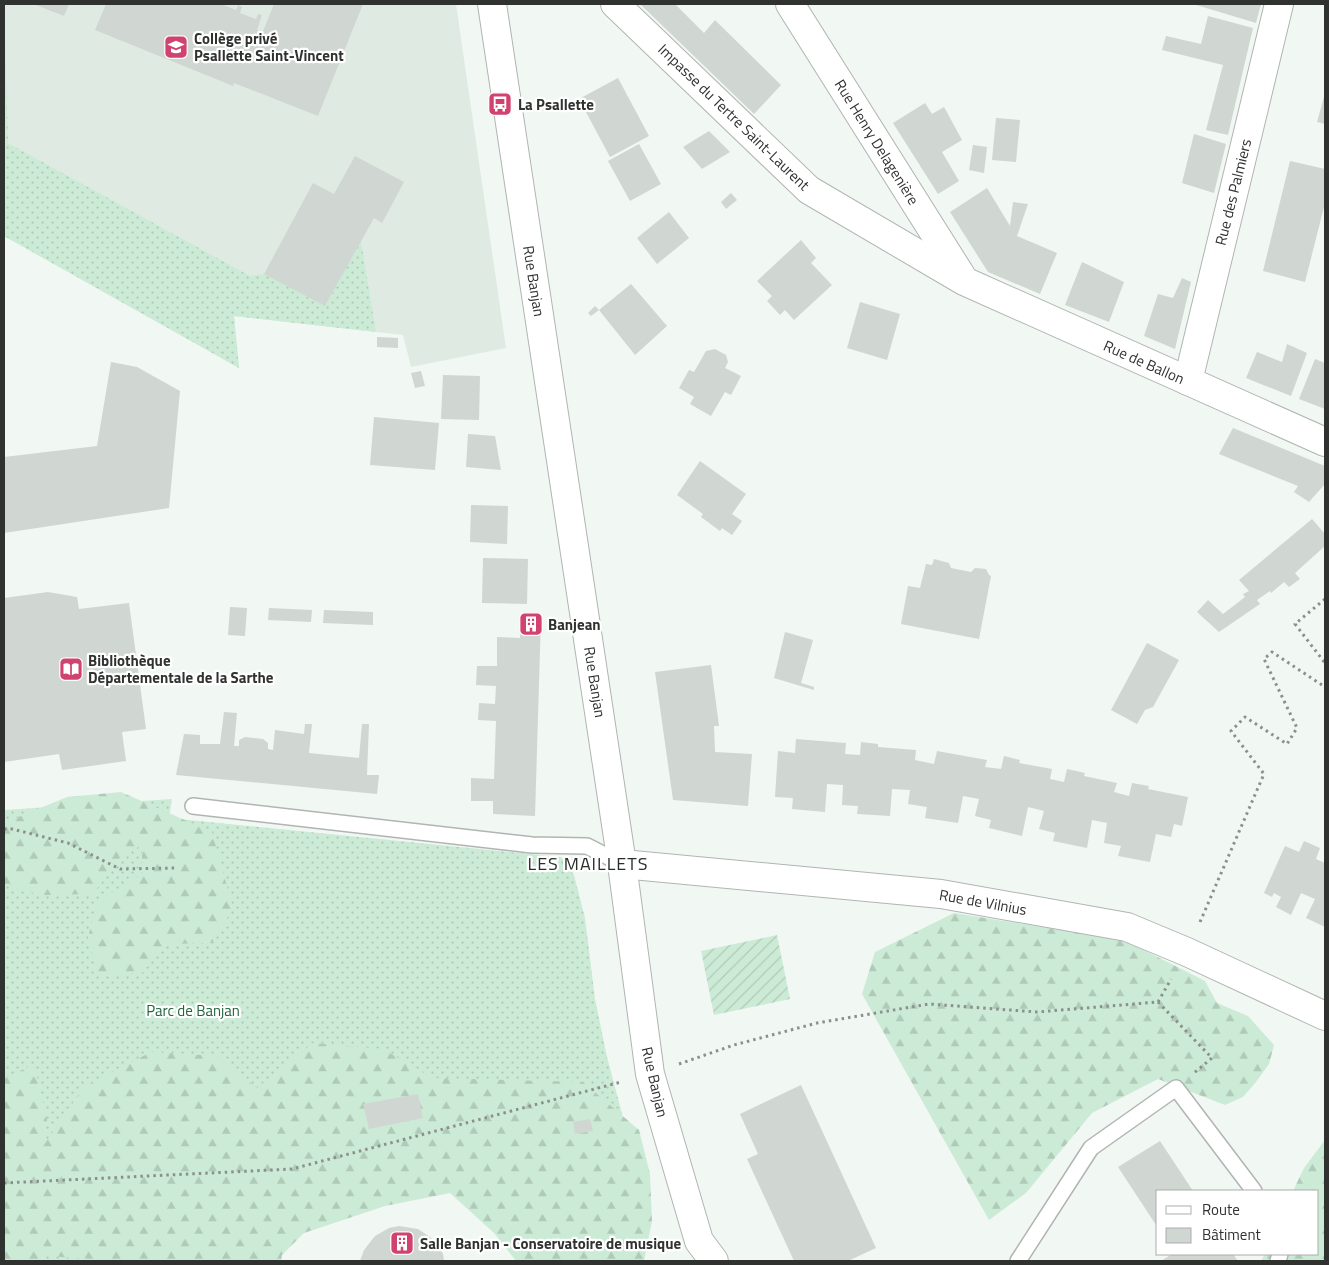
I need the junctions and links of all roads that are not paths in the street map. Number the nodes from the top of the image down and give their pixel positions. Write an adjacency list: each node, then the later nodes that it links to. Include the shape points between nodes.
1 (492, 4): 9 (street, Rue Banjan)
2 (615, 4): 5 (street, Impasse du Tertre Saint-Laurent, via 809,190)
3 (790, 4): 5 (street, Rue Henry Delagenière)
4 (1279, 4): 6 (street, Rue des Palmiers)
5 (964, 281): 6 (street, Rue de Ballon)
6 (1188, 381): 7 (street, Rue de Ballon)
7 (1325, 442)
8 (193, 806): 9 (lane, via 532,845 587,846)
9 (622, 864): 10 (street, Rue de Vilnius, via 941,894 1127,928); 12 (street, Rue Banjan, via 650,1074 700,1241)
10 (1325, 1016)
11 (1253, 1190): 13 (lane, via 1176,1088 1091,1148)
12 (714, 1261)
13 (1018, 1261)

